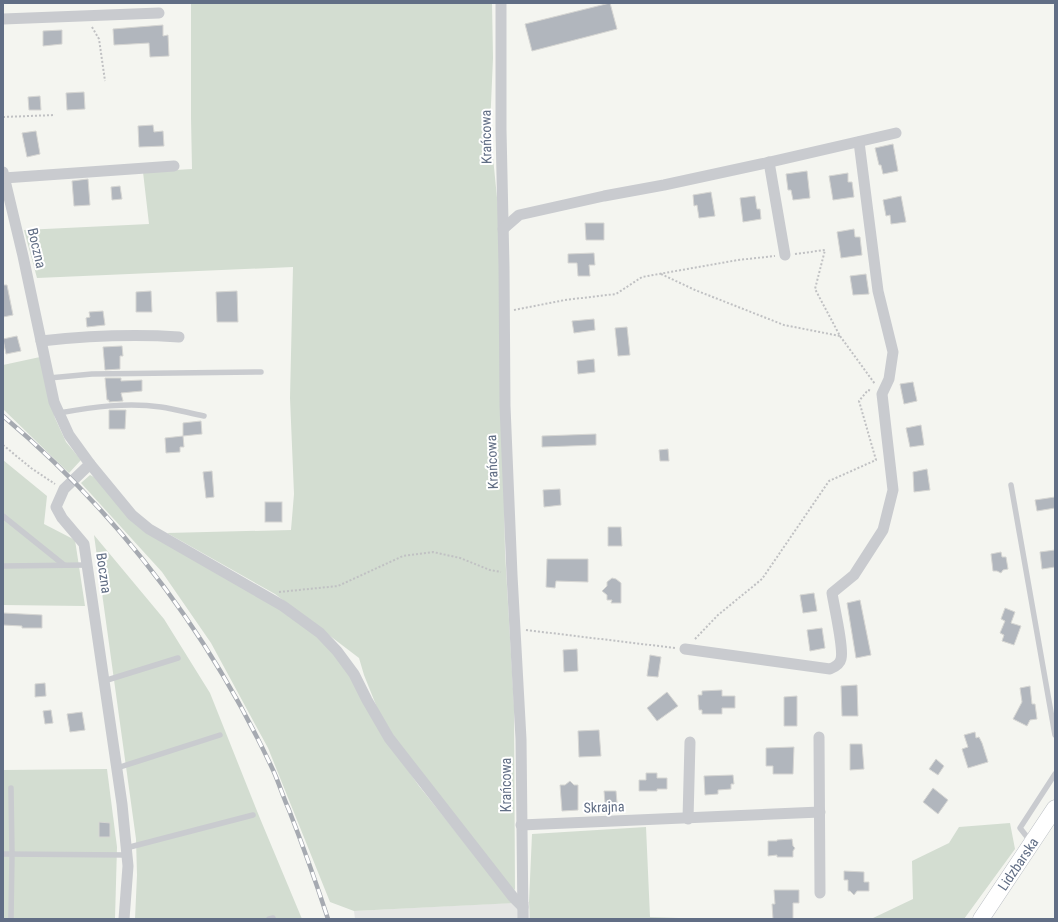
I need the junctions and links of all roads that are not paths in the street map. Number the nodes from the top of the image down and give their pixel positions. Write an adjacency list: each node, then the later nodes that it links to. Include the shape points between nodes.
1 (501, 3): 9 (street, Krańcowa)
2 (159, 13): 3 (street)
3 (3, 19)
4 (896, 134): 5 (street)
5 (859, 142): 6 (street); 23 (street, via 878,291 893,352 889,379 882,394 893,490 883,530 854,575 832,593 842,650 841,659 838,665 830,669)
6 (769, 162): 9 (street, via 519,215); 10 (street)
7 (174, 166): 8 (street)
8 (4, 175): 12 (street, Boczna)
9 (503, 229): 37 (street, Krańcowa, via 505,406 521,738)
10 (785, 255)
11 (179, 337): 12 (street, via 89,336)
12 (41, 341): 14 (street, Boczna)
13 (261, 372): 14 (lane, via 92,374)
14 (49, 378): 15 (street, Boczna)
15 (59, 413): 16 (lane, via 94,407 132,405 161,407); 17 (street, Boczna, via 69,435)
16 (204, 416)
17 (90, 464): 20 (street, Boczna, via 64,489 56,507 84,544); 43 (street, via 132,515 149,529 262,593 320,633 354,674 389,738 513,898)
18 (1010, 486): 27 (lane)
19 (3, 516): 22 (lane)
20 (87, 565): 22 (lane); 25 (street, Boczna)
21 (3, 566): 22 (lane)
22 (64, 566)
23 (685, 649)
24 (178, 658): 25 (lane)
25 (104, 680): 30 (street, Boczna)
26 (220, 735): 30 (lane)
27 (1055, 735)
28 (819, 737): 34 (street)
29 (690, 742): 36 (street)
30 (117, 768): 39 (street, Boczna)
31 (1055, 774): 38 (lane, via 1020,828)
32 (10, 788): 41 (lane)
33 (1055, 808): 38 (main road, Lidzbarska)
34 (820, 812): 36 (street, Skrajna); 42 (street)
35 (253, 815): 39 (lane)
36 (688, 819): 37 (street, Skrajna)
37 (521, 825): 43 (street, Krańcowa)
38 (1032, 843): 47 (main road, Lidzbarska)
39 (127, 851): 41 (lane); 45 (street, Boczna)
40 (3, 854): 41 (lane)
41 (12, 854): 44 (lane)
42 (820, 893)
43 (523, 907): 46 (street, Krańcowa)
44 (11, 919)
45 (124, 919)
46 (523, 919)
47 (981, 919)

